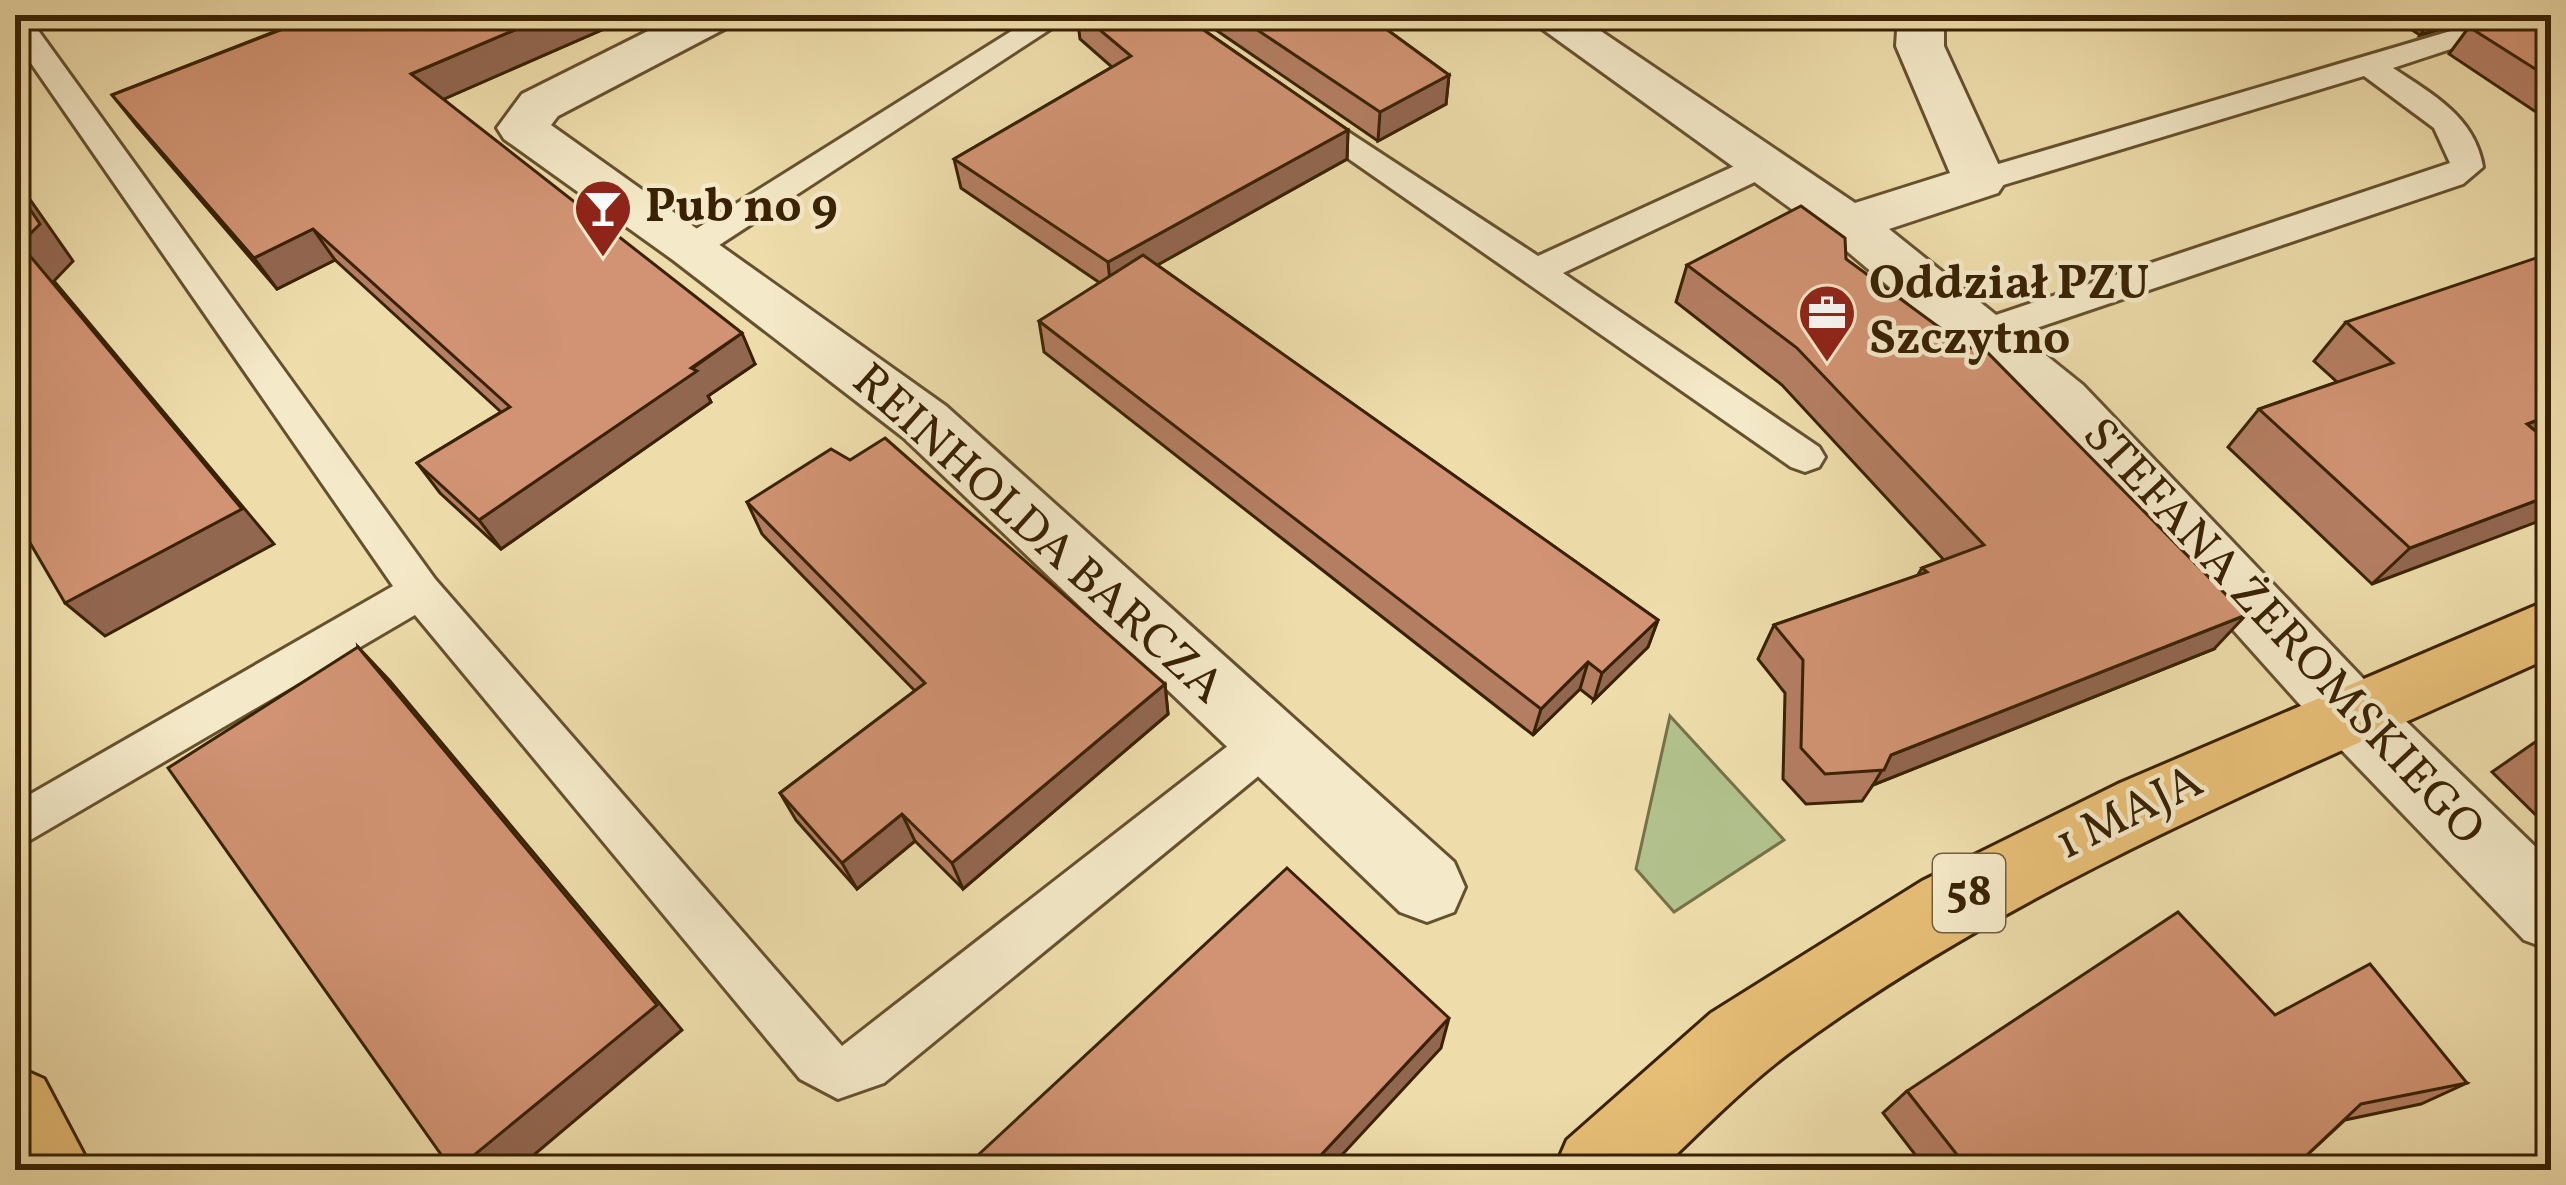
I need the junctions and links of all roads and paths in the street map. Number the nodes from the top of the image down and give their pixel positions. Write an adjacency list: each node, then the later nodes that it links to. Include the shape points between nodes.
1 (716, 15): 12 (street, REINHOLDA BARCZA, via 540,105 522,128)
2 (1057, 15): 12 (lane)
3 (1546, 15): 9 (street, STEFANA ŻEROMSKIEGO)
4 (1922, 15): 10 (street, via 1920,46)
5 (2537, 15): 7 (lane)
6 (15, 19): 16 (lane)
7 (2371, 67): 10 (lane); 14 (lane, via 2450,124 2467,166)
8 (1281, 97): 13 (lane)
9 (1764, 165): 11 (street, STEFANA ŻEROMSKIEGO); 13 (lane)
10 (1980, 181): 11 (street)
11 (1848, 224): 14 (street, STEFANA ŻEROMSKIEGO)
12 (692, 247): 19 (street, REINHOLDA BARCZA, via 925,422)
13 (1536, 271): 15 (lane)
14 (1982, 333): 18 (street, STEFANA ŻEROMSKIEGO, via 2062,400)
15 (1805, 457)
16 (420, 591): 19 (lane, via 818,1061 838,1073 866,1064); 20 (lane)
17 (2551, 627): 18 (main road, 1 MAJA / 58)
18 (2354, 716): 22 (street, STEFANA ŻEROMSKIEGO); 24 (main road, 1 MAJA / 58, via 2120,817 1879,945 1757,1028)
19 (1267, 742): 21 (street, REINHOLDA BARCZA)
20 (15, 828)
21 (1427, 886)
22 (2551, 914)
23 (15, 1108): 25 (main road)
24 (1611, 1161)
25 (49, 1170)

